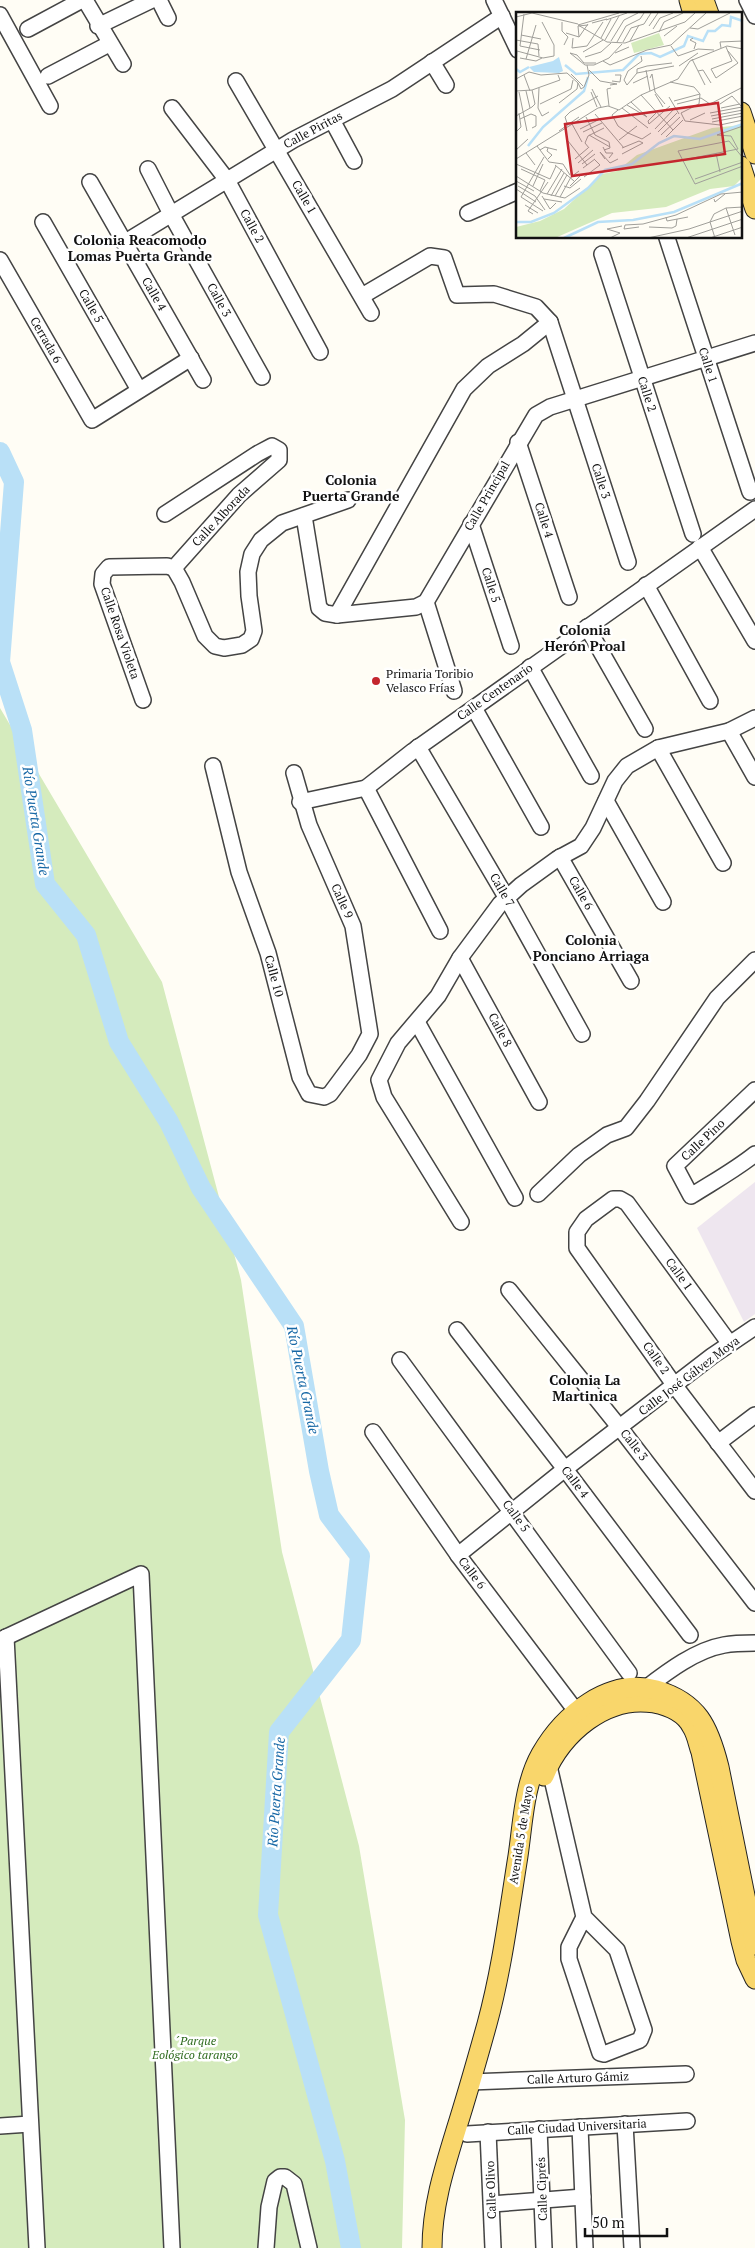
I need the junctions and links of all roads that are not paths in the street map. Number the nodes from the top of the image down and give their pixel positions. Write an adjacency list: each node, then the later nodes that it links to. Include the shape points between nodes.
1 (83, 0): 14 (street); 15 (street)
2 (152, 0): 14 (street)
3 (159, 0): 13 (street)
4 (494, 0): 11 (street)
5 (688, 0): 8 (main road)
6 (704, 0): 9 (main road)
7 (747, 0): 12 (street)
8 (692, 12)
9 (708, 12)
10 (0, 15): 23 (street)
11 (502, 16): 17 (street); 18 (street, Calle Piritas)
12 (755, 16)
13 (168, 18)
14 (98, 26): 16 (street)
15 (28, 30)
16 (109, 44): 19 (street); 20 (street)
17 (516, 46)
18 (432, 62): 22 (street); 26 (street, Calle Piritas)
19 (123, 64)
20 (48, 76)
21 (236, 81): 27 (street, Calle 1)
22 (446, 85)
23 (50, 106)
24 (172, 108): 32 (street, Calle 2)
25 (746, 115): 28 (main road)
26 (332, 120): 27 (street, Calle Piritas); 29 (street)
27 (277, 149): 32 (street, Calle Piritas); 43 (street, Calle 1)
28 (755, 154)
29 (354, 161)
30 (148, 169): 37 (street, Calle 3)
31 (742, 169): 35 (main road)
32 (226, 180): 37 (street, Calle Piritas); 47 (street, Calle 2)
33 (90, 182): 40 (street, Calle 4)
34 (516, 192): 36 (street)
35 (755, 209)
36 (468, 213)
37 (171, 214): 40 (street, Calle Piritas); 50 (street, Calle 3)
38 (43, 222): 53 (street, Calle 5)
39 (667, 239): 49 (street, Calle 1)
40 (124, 243): 48 (street, Calle 4)
41 (602, 254): 52 (street, Calle 2)
42 (0, 260): 53 (street, Cerrada 6, via 92,420)
43 (362, 296): 44 (street, Calle 1); 45 (street, via 437,255 444,258 457,294 494,294 536,307)
44 (371, 313)
45 (550, 322): 54 (street, Calle 3); 68 (street, via 488,366 464,388)
46 (755, 343): 49 (street, Calle Principal)
47 (320, 352)
48 (191, 358): 51 (street, Calle 4); 53 (street)
49 (706, 359): 52 (street, Calle Principal); 56 (street, Calle 1)
50 (262, 377)
51 (203, 380)
52 (642, 380): 54 (street, Calle Principal); 62 (street, Calle 2)
53 (139, 390)
54 (574, 400): 55 (street, Calle Principal, via 550,407 536,416); 63 (street, Calle 3)
55 (518, 442): 61 (street, Calle Principal); 66 (street, Calle 4)
56 (750, 492)
57 (348, 500): 60 (street)
58 (755, 509): 62 (street, Calle Centenario)
59 (165, 514): 64 (street, Calle Alborada, via 257,454 272,446 279,450 279,460 239,495)
60 (304, 516): 64 (street, via 282,522 270,530 252,554 248,572 254,630 251,639 242,645 215,646 205,636); 68 (street, via 319,608)
61 (471, 524): 67 (street, Calle Principal); 71 (street, Calle 5)
62 (697, 540): 65 (street, Calle Centenario); 70 (street, Calle 2)
63 (628, 562)
64 (174, 568): 74 (street, Calle Rosa Violeta, via 109,567 103,574 102,584)
65 (646, 585): 69 (street, Calle Centenario); 75 (street)
66 (569, 597)
67 (426, 602): 68 (street, via 416,607); 73 (street)
68 (336, 615)
69 (587, 627): 72 (street, Calle Centenario); 78 (street)
70 (755, 641)
71 (512, 646)
72 (530, 667): 76 (street, Calle Centenario); 84 (street)
73 (454, 691)
74 (142, 700)
75 (710, 701)
76 (474, 708): 80 (street, Calle Centenario); 89 (street)
77 (755, 718): 79 (street)
78 (645, 729)
79 (729, 730): 81 (street); 85 (street)
80 (418, 747): 86 (street, Calle Centenario); 92 (street, Calle 7)
81 (658, 748): 87 (street, via 626,766); 91 (street)
82 (213, 766): 99 (street, Calle 10, via 239,872 268,952 300,1077 309,1094 324,1097 330,1094)
83 (294, 773): 88 (street, Calle 9)
84 (591, 776)
85 (755, 777)
86 (366, 788): 88 (street, Calle Centenario); 94 (street)
87 (606, 801): 90 (street, via 581,846); 93 (street)
88 (300, 802): 99 (street, Calle 9, via 353,926)
89 (541, 827)
90 (560, 857): 92 (street); 97 (street, Calle 6)
91 (723, 863)
92 (506, 897): 95 (street); 100 (street, Calle 7)
93 (664, 902)
94 (440, 931)
95 (460, 958): 98 (street, via 438,996); 102 (street, Calle 8)
96 (755, 960): 104 (street, via 717,998 626,1128 607,1135 578,1155)
97 (631, 981)
98 (417, 1022): 105 (street); 106 (street, via 398,1043 379,1080 384,1097)
99 (370, 1034)
100 (582, 1034)
101 (755, 1090): 103 (street, Calle Pino, via 675,1166 691,1196 734,1171)
102 (539, 1102)
103 (755, 1154)
104 (538, 1194)
105 (515, 1198)
106 (461, 1222)
107 (577, 1248): 111 (street, Calle 1, via 577,1232 586,1219 614,1199 627,1203); 113 (street, Calle 2)
108 (510, 1290): 115 (street, Calle 3)
109 (755, 1327): 111 (street, Calle José Gálvez Moya)
110 (457, 1330): 118 (street, Calle 4)
111 (730, 1344): 113 (street, Calle José Gálvez Moya)
112 (400, 1360): 120 (street, Calle 5)
113 (675, 1386): 115 (street, Calle José Gálvez Moya); 117 (street, Calle 2)
114 (755, 1415): 117 (street)
115 (620, 1428): 118 (street, Calle José Gálvez Moya); 122 (street, Calle 3)
116 (373, 1432): 121 (street, Calle 6)
117 (718, 1443): 119 (street, Calle 2)
118 (565, 1469): 120 (street, Calle José Gálvez Moya); 123 (street, Calle 4)
119 (755, 1491)
120 (513, 1512): 121 (street, Calle José Gálvez Moya); 126 (street, Calle 5)
121 (458, 1555): 128 (street, Calle 6)
122 (755, 1603)
123 (690, 1635)
124 (3, 1639): 137 (street); 148 (street, via 141,1574)
125 (755, 1643): 127 (street, via 723,1645 704,1651)
126 (629, 1673)
127 (646, 1688): 128 (main road, Avenida 5 de Mayo, via 612,1692); 130 (main road, Avenida 5 de Mayo, via 679,1699 706,1726 712,1739)
128 (576, 1711): 135 (main road, Avenida 5 de Mayo, via 546,1745 531,1778 499,1976)
129 (549, 1766): 130 (main road, Avenida 5 de Mayo, via 572,1735 602,1711 630,1702 666,1706 684,1717 697,1737); 131 (street); 135 (main road, Avenida 5 de Mayo, via 540,1790 500,2024)
130 (729, 1850): 132 (main road, Avenida 5 de Mayo); 133 (main road, Avenida 5 de Mayo, via 746,1960)
131 (584, 1917): 131 (street, via 617,1950 644,2030 640,2040 604,2054 600,2053 569,1958 569,1946)
132 (755, 1945)
133 (755, 1979)
134 (686, 2074): 135 (street, Calle Arturo Gámiz)
135 (476, 2082): 143 (main road, Avenida 5 de Mayo); 151 (main road, Avenida 5 de Mayo, via 439,2188)
136 (687, 2121): 138 (street, Calle Ciudad Universitaria)
137 (30, 2124): 139 (street); 147 (street)
138 (625, 2124): 140 (street, Calle Ciudad Universitaria); 156 (street)
139 (0, 2126)
140 (580, 2127): 141 (street, Calle Ciudad Universitaria); 144 (street)
141 (539, 2129): 142 (street, Calle Ciudad Universitaria); 145 (street, Calle Ciprés)
142 (488, 2132): 143 (street, Calle Ciudad Universitaria); 146 (street, Calle Olivo)
143 (467, 2134): 152 (main road, Avenida 5 de Mayo, via 451,2188)
144 (583, 2197): 145 (street); 155 (street)
145 (542, 2202): 146 (street); 154 (street, Calle Ciprés)
146 (492, 2204): 153 (street, Calle Olivo)
147 (37, 2248)
148 (172, 2248)
149 (266, 2248): 150 (street, via 274,2181 285,2177 294,2184)
150 (309, 2248)
151 (432, 2248)
152 (444, 2248)
153 (493, 2248)
154 (544, 2248)
155 (585, 2248)
156 (632, 2248)

